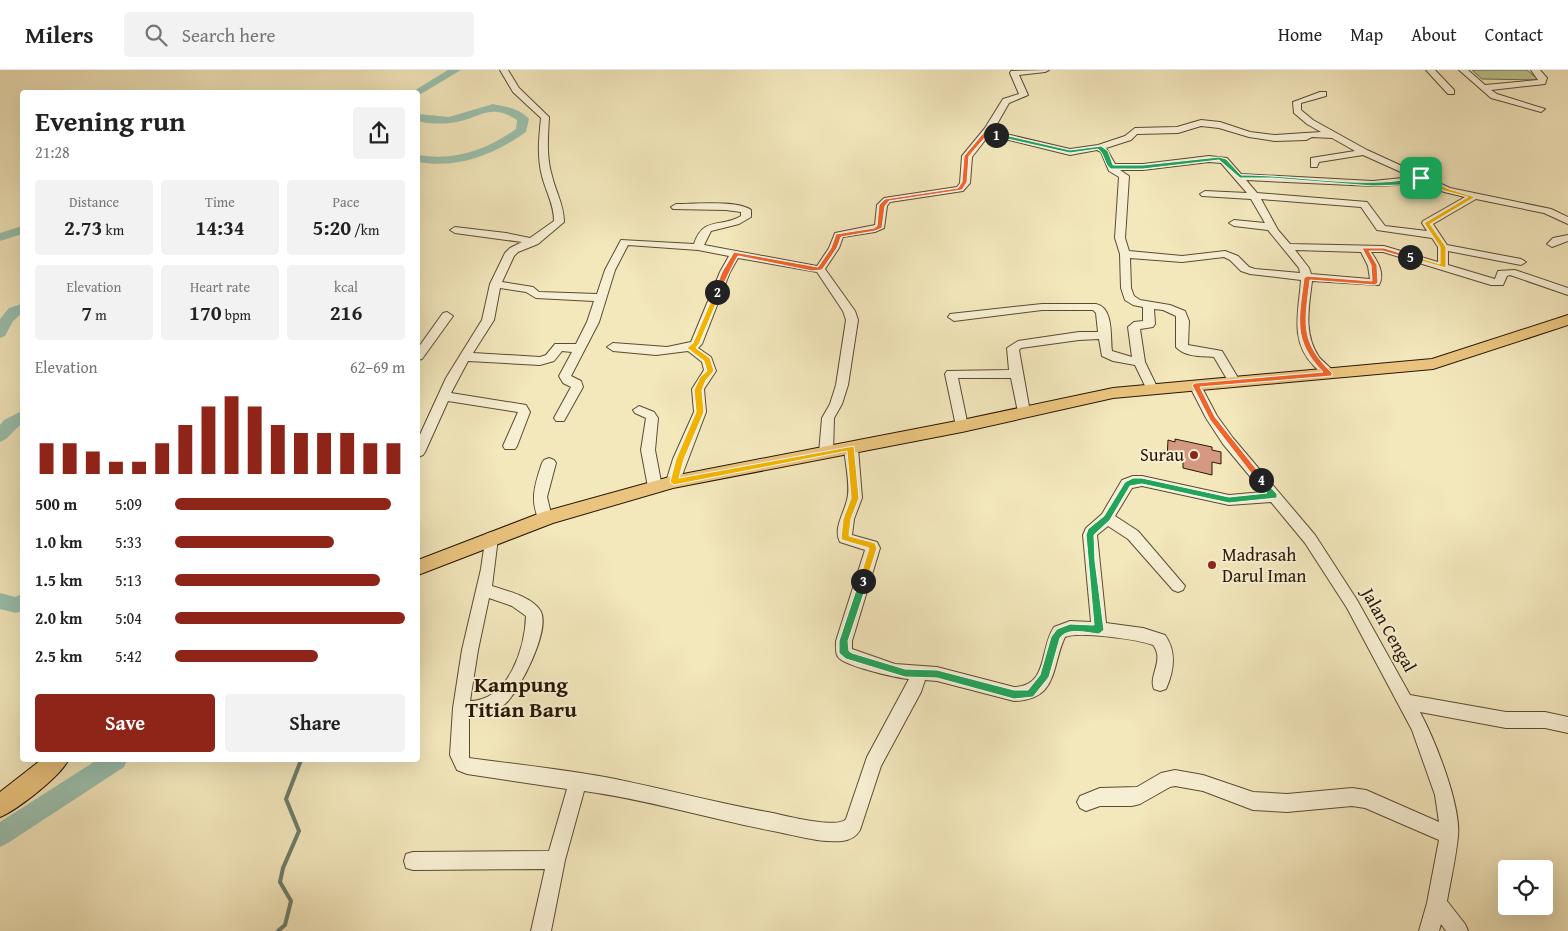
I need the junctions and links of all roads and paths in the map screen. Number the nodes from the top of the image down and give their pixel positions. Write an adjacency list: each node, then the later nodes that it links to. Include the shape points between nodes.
1 (504, 70): 28 (street, via 518,92 545,117 542,153 560,208 559,222)
2 (1045, 70): 10 (street, via 1014,74 1024,94 1006,101)
3 (1430, 70): 7 (street)
4 (1463, 70): 6 (street)
5 (1535, 70): 6 (street, via 1543,78 1542,82)
6 (1483, 88): 9 (street, via 1494,96)
7 (1451, 92)
8 (1323, 94): 11 (street, via 1297,102 1296,108 1310,122)
9 (1542, 109)
10 (987, 132): 12 (street, via 1064,151); 38 (street, via 967,156 965,182 960,189 888,200 882,205 880,226 838,235 834,248)
11 (1333, 134): 12 (street, via 1282,139 1201,123 1178,130 1135,131 1128,138); 13 (street)
12 (1099, 147): 15 (street, via 1105,151)
13 (1364, 152): 14 (street, via 1314,160); 17 (street)
14 (1314, 165)
15 (1111, 167): 16 (street, via 1219,159); 35 (street, via 1124,176 1120,238)
16 (1240, 176): 17 (street, via 1373,185); 19 (street)
17 (1421, 178): 20 (street)
18 (1205, 194): 19 (street)
19 (1255, 196): 24 (street); 26 (street, via 1364,204 1380,228)
20 (1472, 197): 22 (street, via 1546,211); 26 (street, via 1428,222)
21 (676, 207): 30 (street, via 746,210 746,217 739,222 708,228)
22 (1568, 221)
23 (1234, 223): 24 (street)
24 (1270, 227): 31 (street)
25 (455, 230): 28 (street)
26 (1434, 234): 32 (street)
27 (1568, 238): 29 (street)
28 (534, 242): 40 (street, via 511,252)
29 (1552, 244)
30 (698, 247): 34 (street); 42 (street, via 625,242 610,270)
31 (1287, 247): 33 (street); 39 (street, via 1304,268)
32 (1443, 247): 36 (street); 37 (street)
33 (1364, 249): 37 (street, via 1389,250); 39 (street, via 1374,265 1375,283)
34 (736, 254): 38 (street); 50 (street, via 725,272 696,344)
35 (1125, 254): 39 (street, via 1182,259 1225,254 1249,271); 43 (street, via 1129,298)
36 (1521, 262)
37 (1443, 267): 41 (street, via 1496,283 1500,282 1502,273 1510,272)
38 (820, 269): 67 (street, via 852,320 842,385 828,418)
39 (1307, 278): 55 (street, via 1303,338 1315,360)
40 (495, 284): 42 (street, via 529,289 536,295); 52 (street, via 488,320)
41 (1568, 292)
42 (601, 298): 49 (street, via 593,322)
43 (1148, 304): 53 (street, via 1149,324 1134,327); 56 (street, via 1181,314 1182,347 1189,351 1218,354)
44 (447, 316): 51 (street)
45 (954, 317): 47 (street, via 1042,307 1096,307 1102,312)
46 (1567, 322): 55 (main road, via 1433,364)
47 (1104, 335): 53 (street, via 1109,356); 54 (street, via 1018,344 1013,348)
48 (613, 347): 50 (street)
49 (578, 348): 52 (street, via 559,347 550,358 540,361); 62 (street, via 565,376 577,386)
50 (691, 348): 69 (street, via 708,360 710,371 698,390 700,412)
51 (420, 353)
52 (466, 358): 59 (street)
53 (1139, 362): 58 (street)
54 (1016, 374): 61 (street); 63 (street, via 951,374)
55 (1329, 374): 56 (main road)
56 (1235, 383): 57 (main road)
57 (1195, 385): 58 (main road); 71 (street, Jalan Cengal, via 1212,418)
58 (1152, 389): 61 (main road, via 1095,396)
59 (443, 396): 64 (street); 65 (street, via 522,408 524,410)
60 (639, 410): 70 (street, via 652,418 648,450)
61 (1024, 412): 63 (main road)
62 (560, 418)
63 (962, 426): 66 (main road)
64 (420, 445)
65 (510, 446)
66 (851, 448): 67 (main road); 79 (street, via 855,498 847,519 845,538 873,548 844,641 844,653 895,671)
67 (826, 453): 69 (main road)
68 (549, 463): 72 (street, via 539,500)
69 (674, 482): 70 (main road)
70 (656, 487): 72 (main road)
71 (1274, 496): 73 (street, via 1229,500 1137,481 1127,484); 81 (street, Jalan Cengal, via 1310,539 1352,604)
72 (545, 518): 74 (main road)
73 (1107, 518): 76 (street, via 1133,535); 78 (street, via 1090,535)
74 (491, 538): 75 (main road); 77 (street)
75 (420, 567)
76 (1178, 586)
77 (484, 590): 82 (street, via 470,650); 82 (street, via 510,598 531,610 534,626 514,684 506,695 488,706)
78 (1099, 630): 79 (street, via 1070,628 1060,631 1044,677 1030,694 1014,694 955,678); 80 (street, via 1147,635 1161,641 1165,669)
79 (919, 673): 85 (street, via 916,687 873,763 850,830 815,830 727,814 616,787)
80 (1160, 684)
81 (1406, 702): 83 (street, via 1506,720 1545,720); 88 (street, Jalan Cengal, via 1422,734 1444,795)
82 (462, 708): 85 (street, via 459,755 463,764)
83 (1568, 725)
84 (55, 762): 87 (main road)
85 (578, 782): 89 (street)
86 (1086, 802): 88 (street, via 1100,797 1140,795 1167,779 1190,780 1253,801 1287,803 1352,797 1366,799)
87 (0, 806)
88 (1449, 835): 91 (street, Jalan Cengal)
89 (556, 860): 90 (street); 92 (street)
90 (413, 861)
91 (1437, 903): 93 (street, Jalan Cengal); 94 (street)
92 (541, 931)
93 (1428, 931)
94 (1458, 931)

